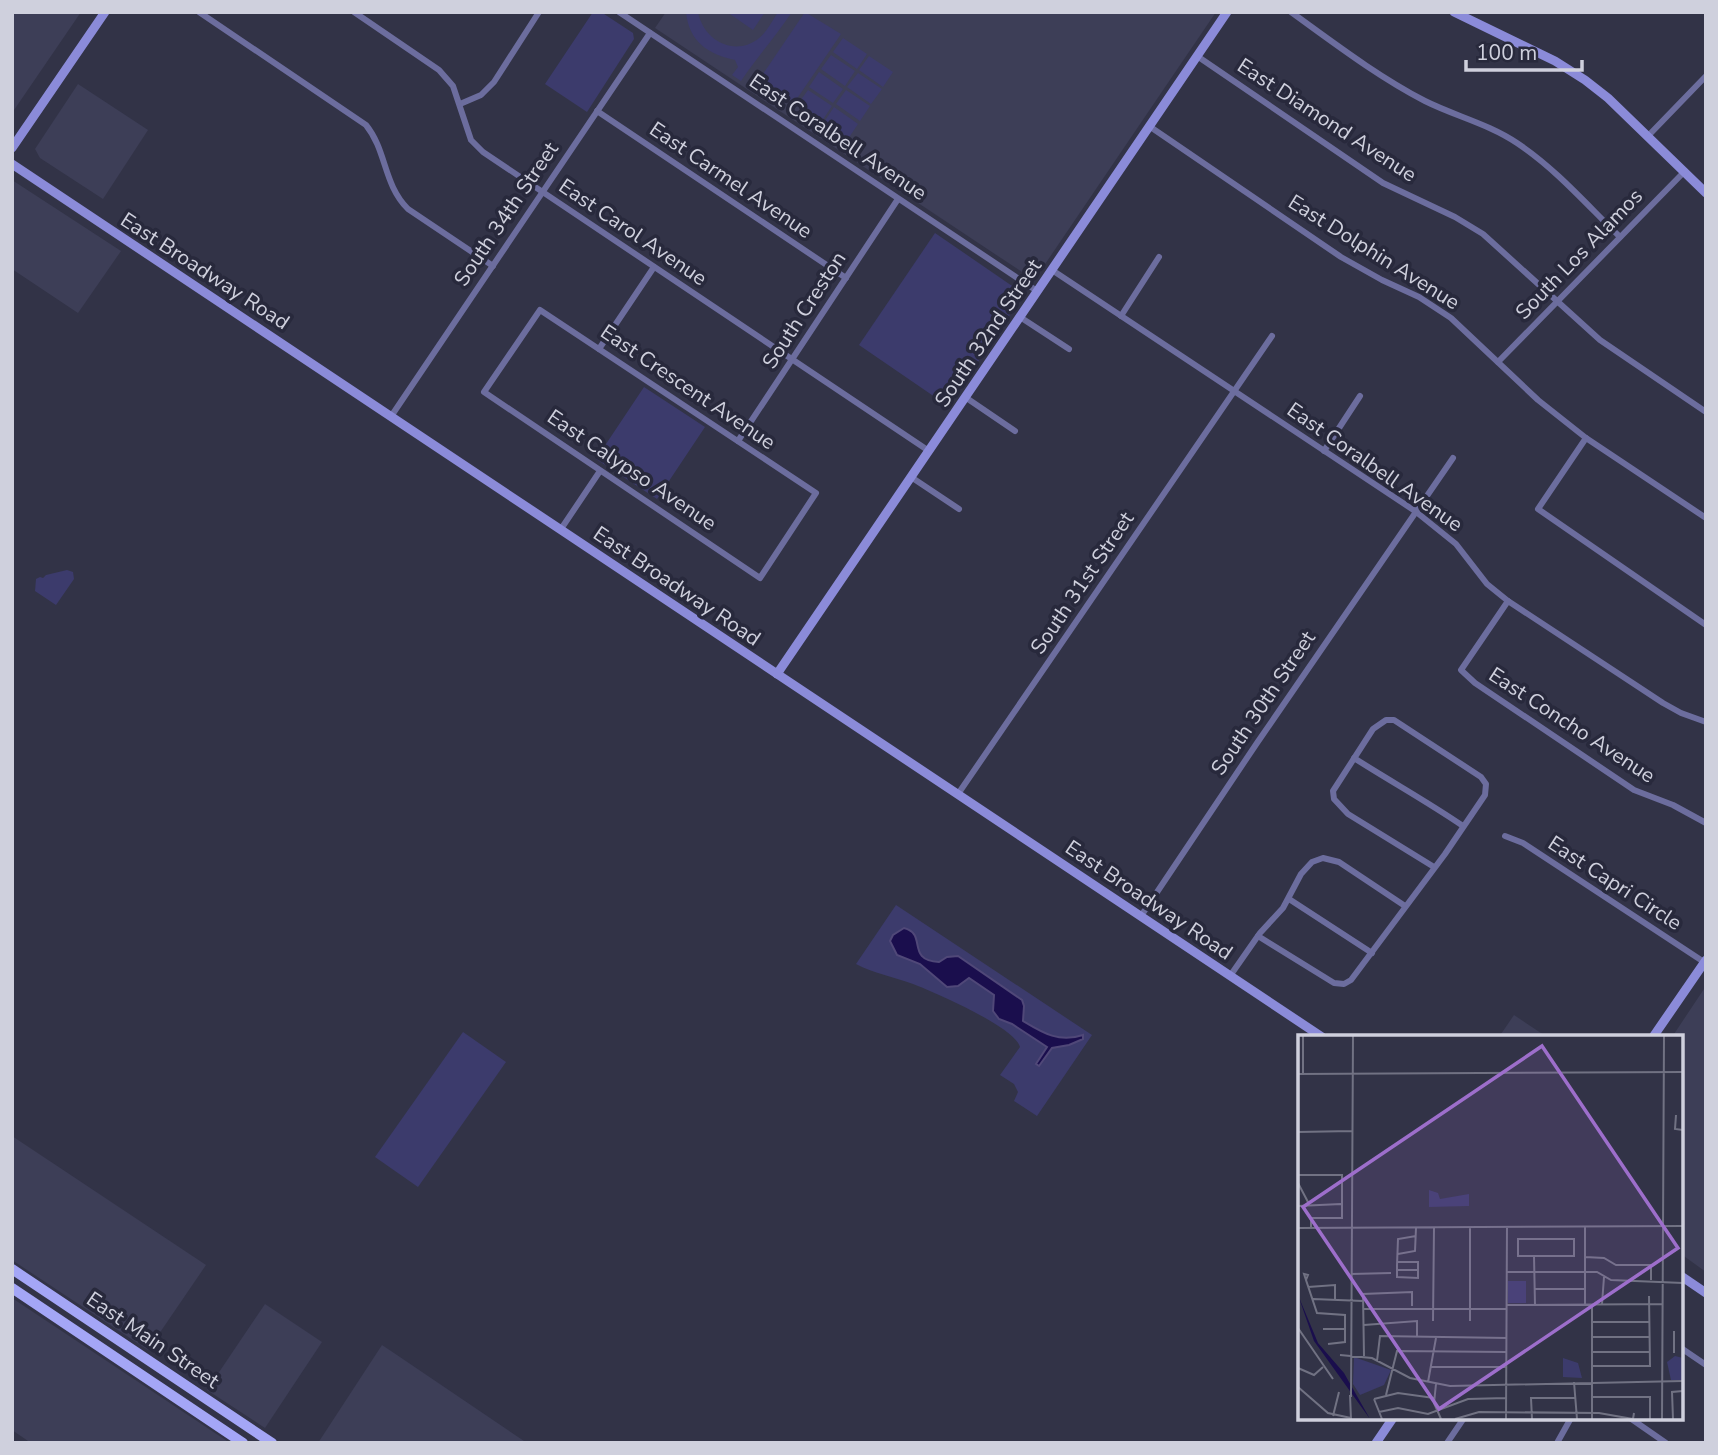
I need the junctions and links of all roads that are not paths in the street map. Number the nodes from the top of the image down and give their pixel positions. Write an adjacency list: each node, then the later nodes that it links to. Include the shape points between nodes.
1 (105, 12): 16 (main road)
2 (199, 12): 24 (street, via 366,125 375,136 397,198)
3 (354, 12): 12 (street, East Carol Avenue, via 439,70 453,86)
4 (539, 12): 12 (street, via 494,82 481,95)
5 (619, 12): 9 (street, East Coralbell Avenue)
6 (1227, 12): 10 (main road, South 32nd Street)
7 (1290, 12): 22 (street, via 1399,87 1517,143)
8 (1454, 12): 15 (main road, via 1560,63)
9 (650, 33): 13 (street, South 34th Street); 21 (street, East Coralbell Avenue)
10 (1197, 56): 14 (main road, South 32nd Street); 29 (street, East Diamond Avenue, via 1383,183 1483,234)
11 (1706, 76): 15 (street)
12 (460, 104): 19 (street, East Carol Avenue, via 471,140)
13 (597, 111): 19 (street, South 34th Street); 27 (street, East Carmel Avenue)
14 (1149, 126): 26 (main road, South 32nd Street); 36 (street, East Dolphin Avenue, via 1341,257 1451,317)
15 (1648, 135): 18 (main road)
16 (12, 148)
17 (12, 164): 42 (main road, East Broadway Road)
18 (1685, 171): 20 (main road); 22 (street, South Los Alamos)
19 (542, 192): 24 (street, South 34th Street); 25 (street, East Carol Avenue)
20 (1706, 193)
21 (898, 199): 27 (street, South Creston); 28 (street, East Coralbell Avenue)
22 (1620, 237): 29 (street, South Los Alamos)
23 (1159, 257): 30 (street)
24 (493, 266): 42 (street, South 34th Street)
25 (654, 267): 33 (street); 35 (street, East Carol Avenue)
26 (1052, 270): 28 (main road, South 32nd Street); 30 (street, East Coralbell Avenue)
27 (846, 278): 35 (street, South Creston)
28 (1037, 291): 31 (main road, South 32nd Street)
29 (1559, 300): 36 (street, South Los Alamos); 41 (street, East Diamond Avenue, via 1600,340)
30 (1121, 316): 37 (street, East Coralbell Avenue)
31 (1020, 317): 34 (street); 40 (main road, South 32nd Street)
32 (1272, 336): 37 (street, South 31st Street)
33 (599, 349): 38 (street, East Crescent Avenue, via 540,310); 45 (street, East Crescent Avenue)
34 (1069, 349)
35 (792, 359): 45 (street, South Creston); 46 (street, East Carol Avenue)
36 (1498, 362): 44 (street, East Dolphin Avenue)
37 (1234, 391): 47 (street, East Coralbell Avenue); 61 (street, South 31st Street)
38 (484, 392): 49 (street, East Calypso Avenue)
39 (1360, 396): 47 (street)
40 (965, 397): 43 (street); 46 (main road, South 32nd Street)
41 (1706, 412)
42 (392, 415): 54 (main road, East Broadway Road)
43 (1015, 430)
44 (1586, 438): 53 (street, East Dolphin Avenue); 57 (street, via 1538,509)
45 (738, 441): 55 (street, East Crescent Avenue, via 816,493)
46 (929, 451): 50 (main road, South 32nd Street)
47 (1324, 452): 52 (street, East Coralbell Avenue)
48 (1453, 457): 52 (street, South 30th Street)
49 (600, 471): 54 (street); 55 (street, East Calypso Avenue)
50 (911, 477): 51 (street); 58 (main road, South 32nd Street)
51 (959, 509)
52 (1415, 511): 56 (street, East Coralbell Avenue, via 1456,544 1487,584); 68 (street, South 30th Street)
53 (1706, 518)
54 (561, 529): 58 (main road, East Broadway Road)
55 (760, 578)
56 (1508, 601): 59 (street, East Coralbell Avenue, via 1663,703); 62 (street, East Concho Avenue, via 1461,670 1634,790)
57 (1706, 625)
58 (777, 674): 61 (main road, East Broadway Road)
59 (1706, 722)
60 (1354, 758): 63 (street); 63 (street, via 1373,729 1394,720 1486,784 1485,794); 65 (street, via 1333,790 1334,799 1341,808)
61 (958, 794): 68 (main road, East Broadway Road)
62 (1706, 822)
63 (1463, 826): 65 (street)
64 (1504, 836): 71 (street, East Capri Circle, via 1523,843)
65 (1434, 867): 67 (street)
66 (1289, 899): 67 (street, via 1301,874 1323,858 1339,862); 69 (street); 70 (street)
67 (1405, 905): 70 (street)
68 (1141, 916): 72 (main road, East Broadway Road)
69 (1258, 936): 70 (street, via 1334,983 1351,980); 72 (street)
70 (1372, 953)
71 (1705, 961): 74 (main road)
72 (1230, 976): 73 (main road, East Broadway Road)
73 (1319, 1035)
74 (1654, 1035)
75 (12, 1269): 79 (main road, East Main Street)
76 (1683, 1277): 78 (main road)
77 (12, 1288): 80 (main road, East Main Street)
78 (1706, 1293)
79 (68, 1306): 80 (main road); 88 (main road, East Main Street)
80 (59, 1319): 87 (main road, East Main Street)
81 (1683, 1349): 82 (street)
82 (1706, 1365)
83 (1392, 1420): 89 (main road)
84 (1463, 1420): 90 (street)
85 (1570, 1420): 91 (street)
86 (1633, 1420): 92 (street)
87 (243, 1443)
88 (272, 1443)
89 (1376, 1443)
90 (1447, 1443)
91 (1557, 1443)
92 (1666, 1443)

